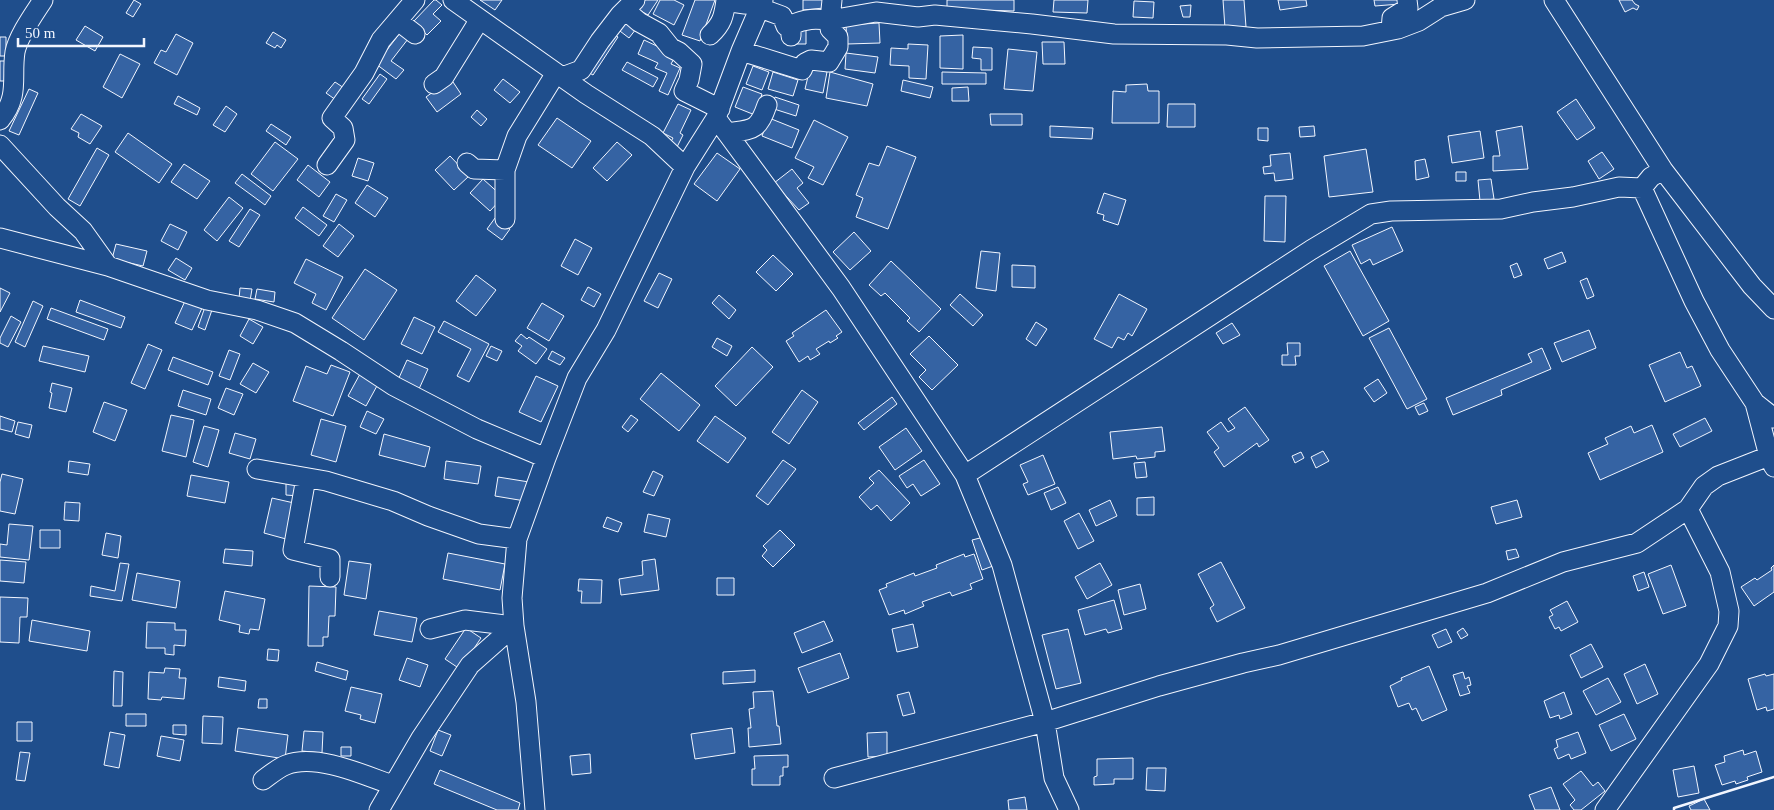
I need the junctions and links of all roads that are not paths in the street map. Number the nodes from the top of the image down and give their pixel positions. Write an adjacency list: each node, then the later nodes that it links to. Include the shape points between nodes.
1 (43, 0): 21 (street, via 16,51 12,98)
2 (415, 0): 13 (street)
3 (453, 0): 11 (street)
4 (726, 0): 9 (street, via 737,4); 16 (street, via 724,17)
5 (832, 0): 12 (street)
6 (1408, 0): 14 (street, via 1408,8 1392,18)
7 (1465, 0): 14 (street, via 1441,7 1419,21)
8 (1554, 0): 28 (street)
9 (762, 3): 12 (street, via 782,16 791,33 792,25 798,22); 17 (street)
10 (630, 5): 18 (street, via 581,70); 22 (street, via 638,22 659,33 692,64 684,91)
11 (480, 19): 18 (street); 19 (street, via 444,77)
12 (830, 20): 14 (street, via 876,12 1114,34 1258,38 1362,36); 17 (street, via 830,29 838,37 838,47 828,62 811,60 805,62 802,70)
13 (398, 21): 15 (street); 25 (street, via 381,40 364,73 332,118 343,128 345,140)
14 (1391, 30)
15 (414, 34)
16 (710, 35)
17 (741, 51): 22 (street)
18 (559, 75): 26 (street, via 652,136); 27 (street, via 517,136)
19 (434, 84)
20 (767, 105): 22 (street, via 762,120 753,128)
21 (0, 120)
22 (721, 120): 26 (street); 39 (street, via 841,288)
23 (0, 145): 32 (street, via 83,231)
24 (467, 163): 27 (street, via 474,169)
25 (327, 165)
26 (685, 167): 36 (street, via 606,330 577,378)
27 (505, 170): 30 (street)
28 (1663, 170): 29 (street); 33 (street, via 1752,286)
29 (1642, 188): 34 (street, via 1694,302 1720,350); 39 (street, via 1619,187 1500,209 1371,214)
30 (506, 219)
31 (0, 238): 32 (street)
32 (108, 266): 36 (street, via 207,300 257,310 294,323 394,386 477,429)
33 (1774, 309)
34 (1755, 403): 35 (street); 37 (street)
35 (1774, 418)
36 (546, 458): 42 (street)
37 (1772, 461): 41 (street, via 1718,476 1704,486)
38 (258, 469): 40 (street)
39 (965, 475): 46 (street, via 1002,565)
40 (306, 478): 42 (street, via 393,501 479,534); 43 (street, via 293,550 330,559)
41 (1688, 509): 46 (street, via 1638,543 1563,562 1487,593 1381,626 1159,686); 53 (street, via 1720,572 1729,611 1728,626 1708,664)
42 (517, 539): 44 (street, via 512,598)
43 (330, 577)
44 (514, 626): 45 (street, via 466,620); 49 (street, via 470,665); 51 (street, via 526,702)
45 (430, 629)
46 (1046, 722): 47 (street); 52 (street, via 1054,778)
47 (834, 778)
48 (263, 780): 49 (street, via 285,765 316,762)
49 (392, 785): 50 (street)
50 (379, 810)
51 (535, 810)
52 (1069, 810)
53 (1605, 810)

